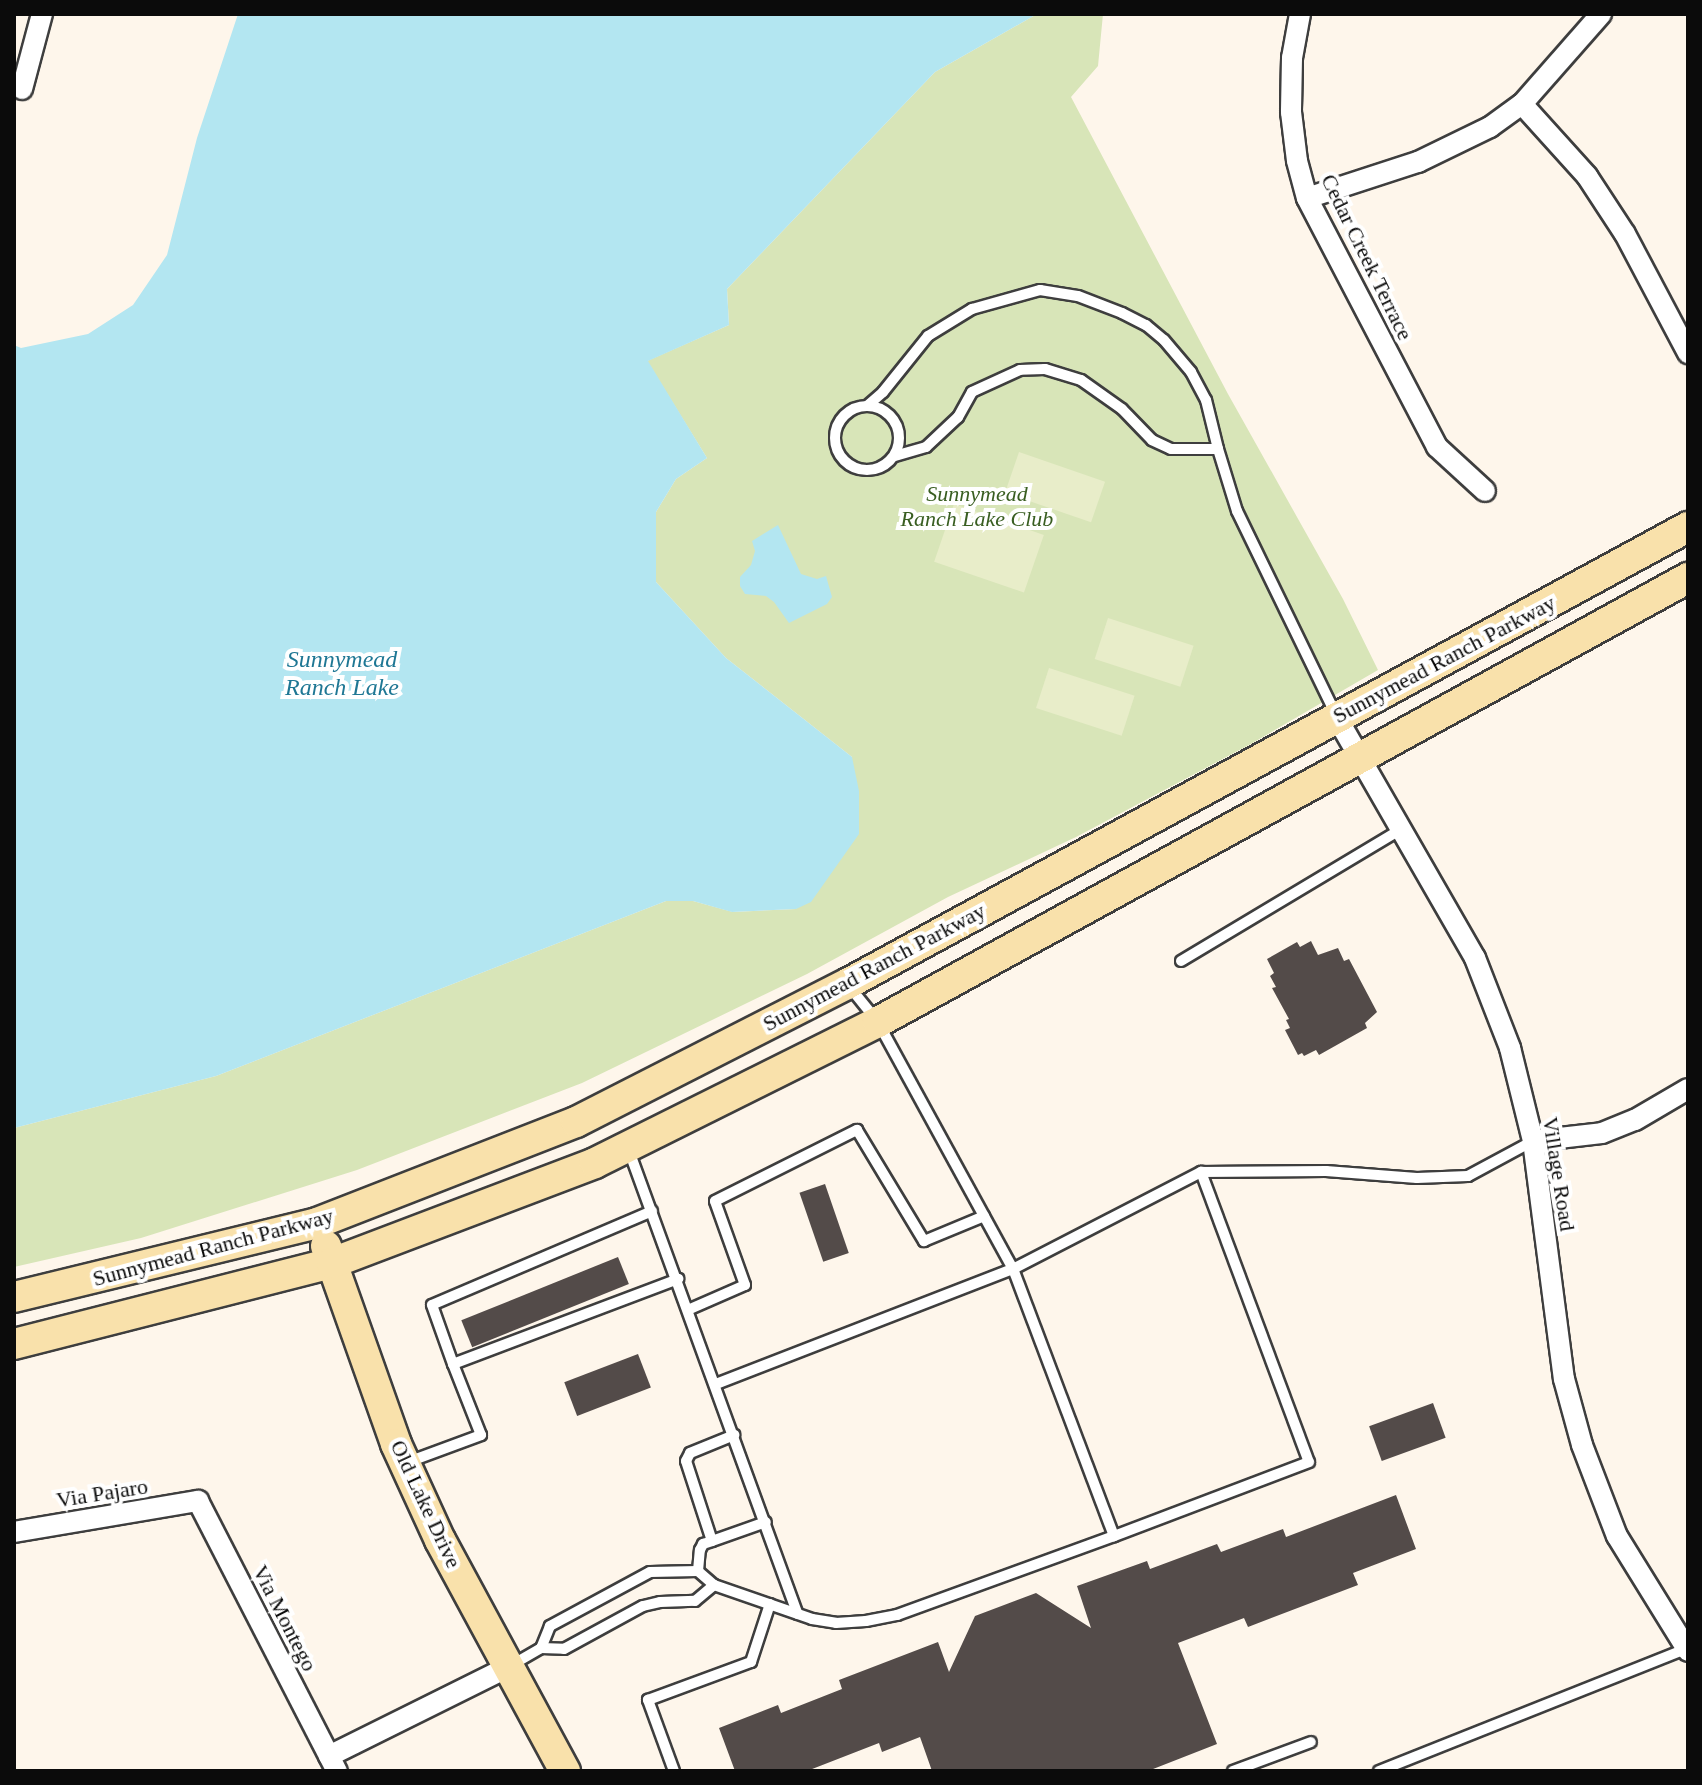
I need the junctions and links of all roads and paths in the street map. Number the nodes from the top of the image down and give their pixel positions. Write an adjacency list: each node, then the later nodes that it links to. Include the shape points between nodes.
1 (42, 14): 4 (street)
2 (1300, 14): 6 (street, Cedar Creek Terrace, via 1291,112)
3 (1601, 14): 5 (street)
4 (22, 89)
5 (1522, 104): 6 (street, via 1490,127 1418,162); 7 (street, via 1587,176 1625,234)
6 (1307, 198): 11 (street, Cedar Creek Terrace, via 1437,447)
7 (1688, 353)
8 (867, 406): 9 (lane, via 928,336 972,309 1040,290 1078,296 1122,313 1164,340 1206,400); 10 (lane, via 885,412 897,427); 10 (lane, via 839,422 838,454 854,469 865,471)
9 (1218, 449): 10 (lane, via 1171,449 1152,440 1122,409 1081,380 1045,369 1020,370 972,392 958,417 926,447); 14 (lane, via 1237,511)
10 (894, 456)
11 (1485, 491)
12 (1688, 527): 14 (main road, Sunnymead Ranch Parkway)
13 (1688, 578): 15 (main road, Sunnymead Ranch Parkway)
14 (1337, 718): 15 (street, Village Road); 18 (main road, Sunnymead Ranch Parkway)
15 (1358, 757): 16 (street, Village Road); 19 (main road, Sunnymead Ranch Parkway)
16 (1400, 830): 17 (lane); 21 (street, Village Road, via 1475,958 1510,1048)
17 (1181, 961)
18 (847, 984): 19 (lane); 26 (main road, Sunnymead Ranch Parkway, via 576,1122)
19 (878, 1022): 22 (main road, Sunnymead Ranch Parkway); 25 (lane)
20 (1688, 1089): 21 (street, via 1602,1133)
21 (1533, 1141): 23 (lane, via 1468,1176); 47 (street, Village Road, via 1564,1379 1582,1445 1617,1536)
22 (628, 1146): 24 (lane); 27 (main road, Sunnymead Ranch Parkway)
23 (1201, 1172): 28 (lane); 40 (lane, via 1309,1462)
24 (652, 1211): 29 (lane); 33 (lane, via 432,1305)
25 (984, 1216): 28 (lane); 31 (lane, via 924,1241 857,1130 715,1201 745,1285)
26 (317, 1223): 27 (main road, Old Lake Drive); 30 (main road, Sunnymead Ranch Parkway)
27 (332, 1263): 32 (main road, Sunnymead Ranch Parkway); 36 (main road, Old Lake Drive)
28 (1013, 1269): 34 (lane); 40 (lane)
29 (678, 1279): 31 (lane); 33 (lane)
30 (14, 1297)
31 (690, 1309): 34 (lane)
32 (14, 1344)
33 (453, 1364): 36 (lane, via 481,1435)
34 (716, 1384): 35 (lane)
35 (734, 1435): 38 (lane); 41 (lane, via 690,1453 686,1461)
36 (405, 1464): 48 (main road, Old Lake Drive)
37 (198, 1501): 39 (street, Via Pajaro); 50 (street, Via Montego)
38 (766, 1522): 41 (lane); 45 (lane)
39 (14, 1532)
40 (1114, 1536): 45 (lane, via 897,1615 836,1623)
41 (712, 1541): 42 (lane, via 700,1550)
42 (698, 1571): 43 (lane); 46 (lane, via 650,1572 550,1626)
43 (714, 1585): 44 (lane); 46 (lane, via 695,1601 643,1606 564,1649)
44 (770, 1604): 45 (lane); 52 (lane, via 751,1662 648,1700)
45 (798, 1614)
46 (541, 1648): 48 (lane)
47 (1687, 1650): 54 (lane)
48 (508, 1667): 50 (street, Via Montego); 51 (main road, Old Lake Drive)
49 (1311, 1742): 53 (lane)
50 (333, 1764)
51 (565, 1771)
52 (674, 1771)
53 (1233, 1771)
54 (1379, 1771)

